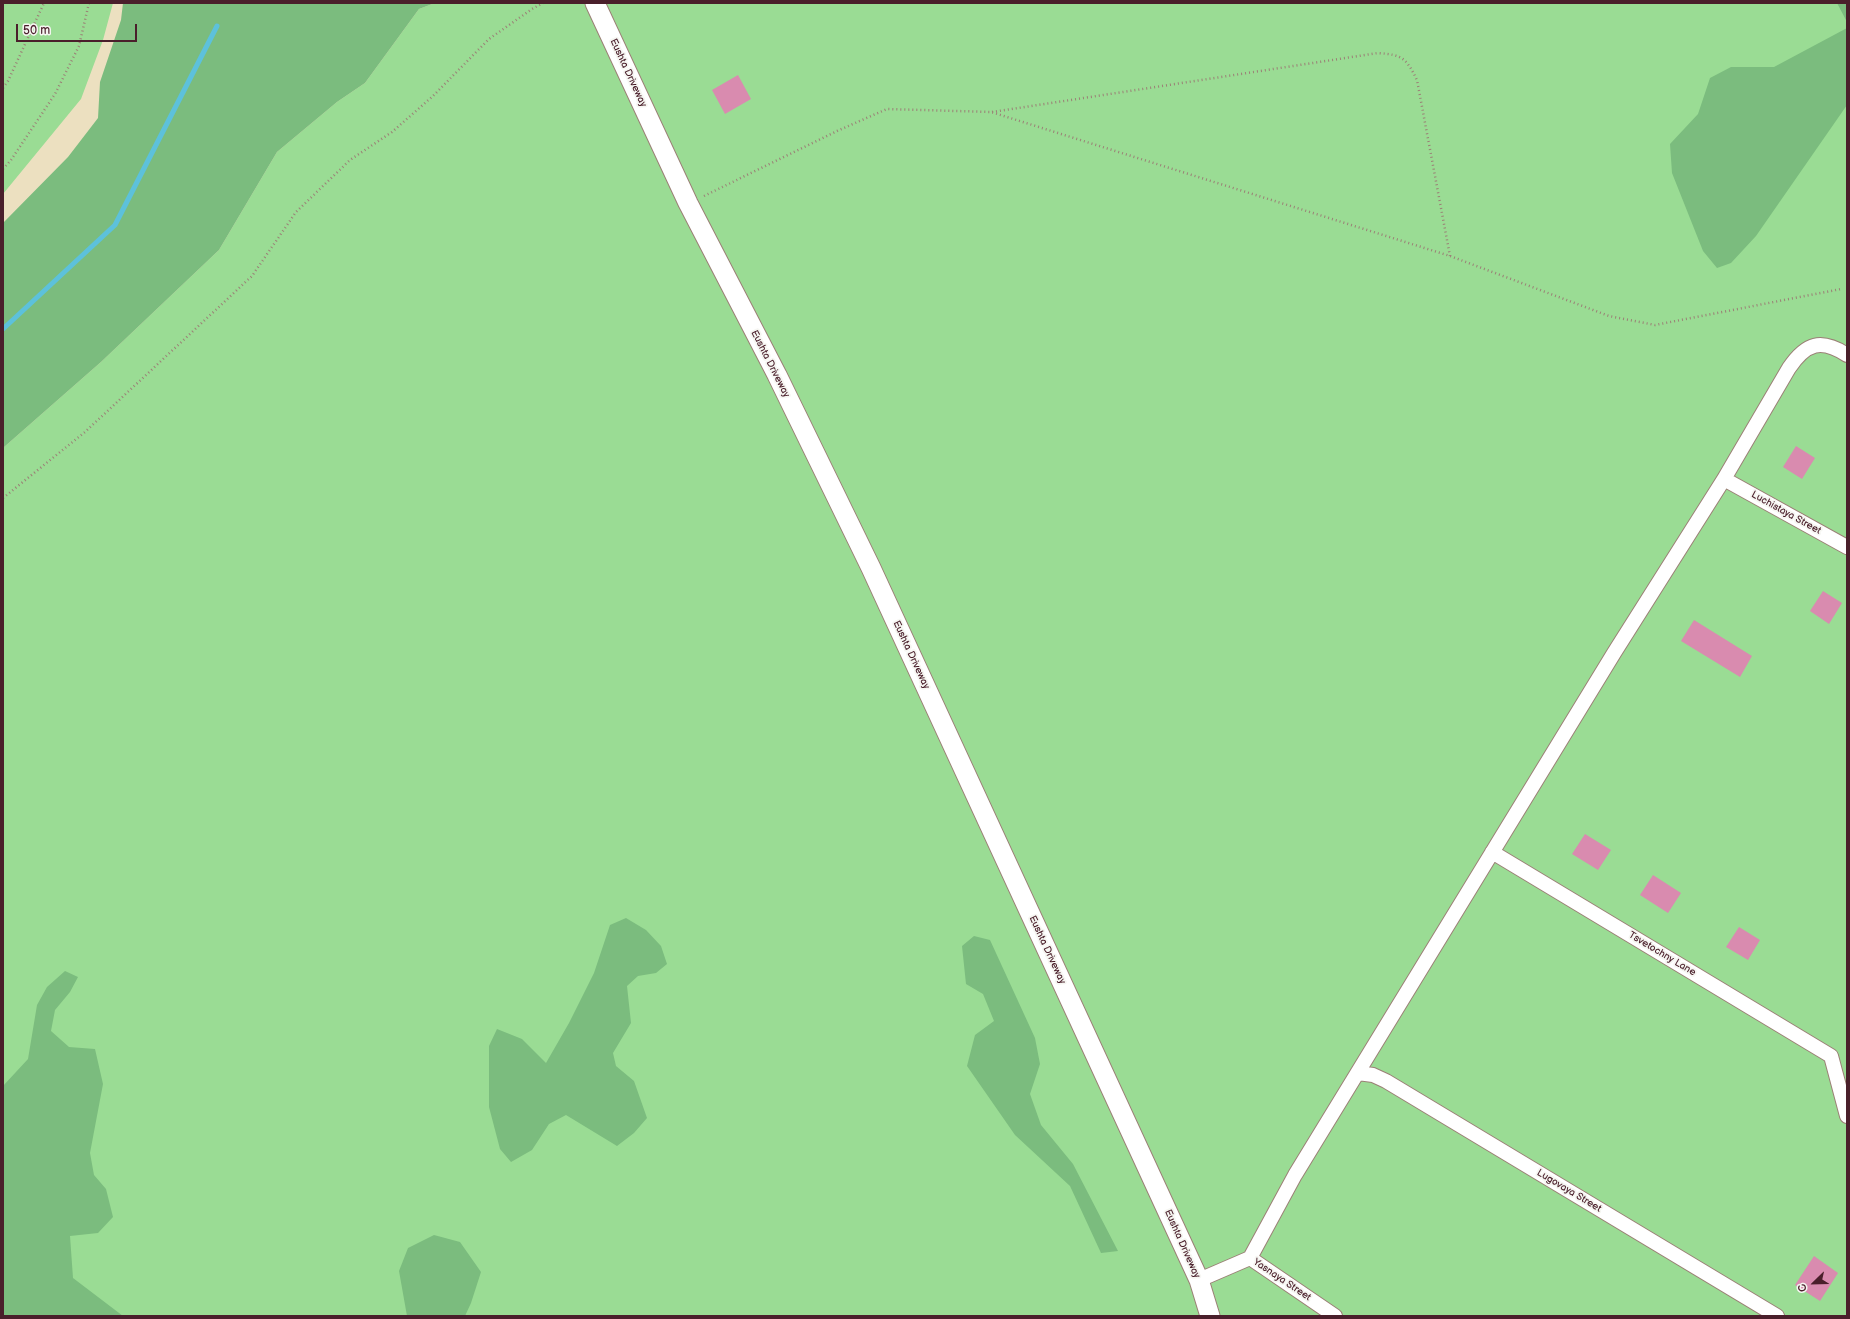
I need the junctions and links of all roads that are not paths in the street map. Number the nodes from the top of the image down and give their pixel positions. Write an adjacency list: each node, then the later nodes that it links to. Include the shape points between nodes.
1 (595, 3): 9 (street, Eushta Driveway, via 688,203 777,375 871,568)
2 (1847, 355): 3 (street, via 1824,344 1799,353)
3 (1724, 480): 4 (street, Luchistaya Street); 5 (street)
4 (1847, 547)
5 (1492, 852): 6 (street); 7 (street, Tsvetochny Lane, via 1831,1056)
6 (1358, 1073): 8 (street, via 1296,1175); 12 (street, Lugovaya Street, via 1386,1081)
7 (1847, 1116)
8 (1250, 1258): 9 (street); 11 (street, Yasnaya Street)
9 (1199, 1280): 10 (street, Eushta Driveway)
10 (1210, 1316)
11 (1335, 1316)
12 (1777, 1316)

